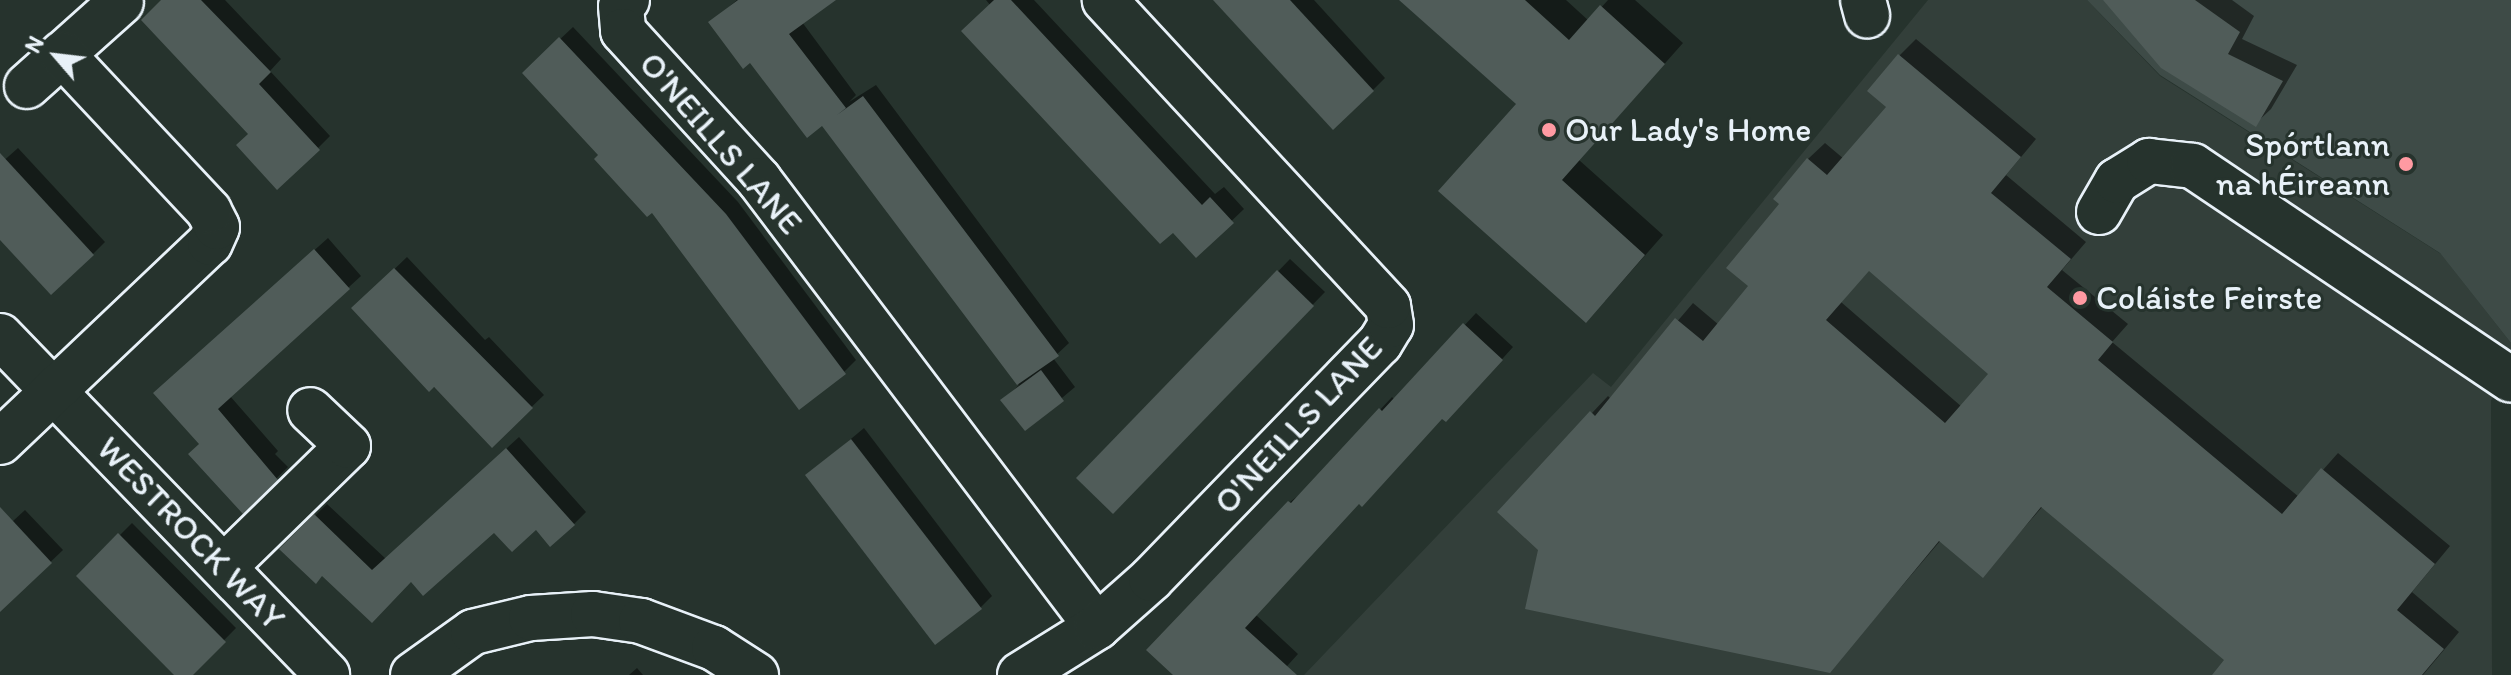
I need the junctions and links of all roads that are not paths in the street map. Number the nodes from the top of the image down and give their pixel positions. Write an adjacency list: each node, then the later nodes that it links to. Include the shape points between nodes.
1 (627, 0): 13 (street, O'NEILLS LANE, via 621,6 623,31 759,180)
2 (1105, 0): 13 (street, O'NEILLS LANE, via 1388,306 1391,325 1380,343 1162,568)
3 (121, 2): 4 (street)
4 (62, 54): 5 (street); 9 (street, via 209,211 217,227 210,243)
5 (27, 86)
6 (2099, 212): 8 (street, via 2117,181 2149,161 2193,166)
7 (0, 336): 9 (street, WESTROCK WAY)
8 (2511, 380)
9 (54, 392): 11 (street); 12 (street, WESTROCK WAY)
10 (310, 410): 12 (street, via 348,446)
11 (0, 442)
12 (224, 567): 14 (street, WESTROCK WAY)
13 (1097, 627): 17 (street, O'NEILLS LANE)
14 (327, 675)
15 (413, 675): 16 (street, via 473,632 531,618 593,614 641,621 714,648)
16 (756, 675)
17 (1020, 675)

